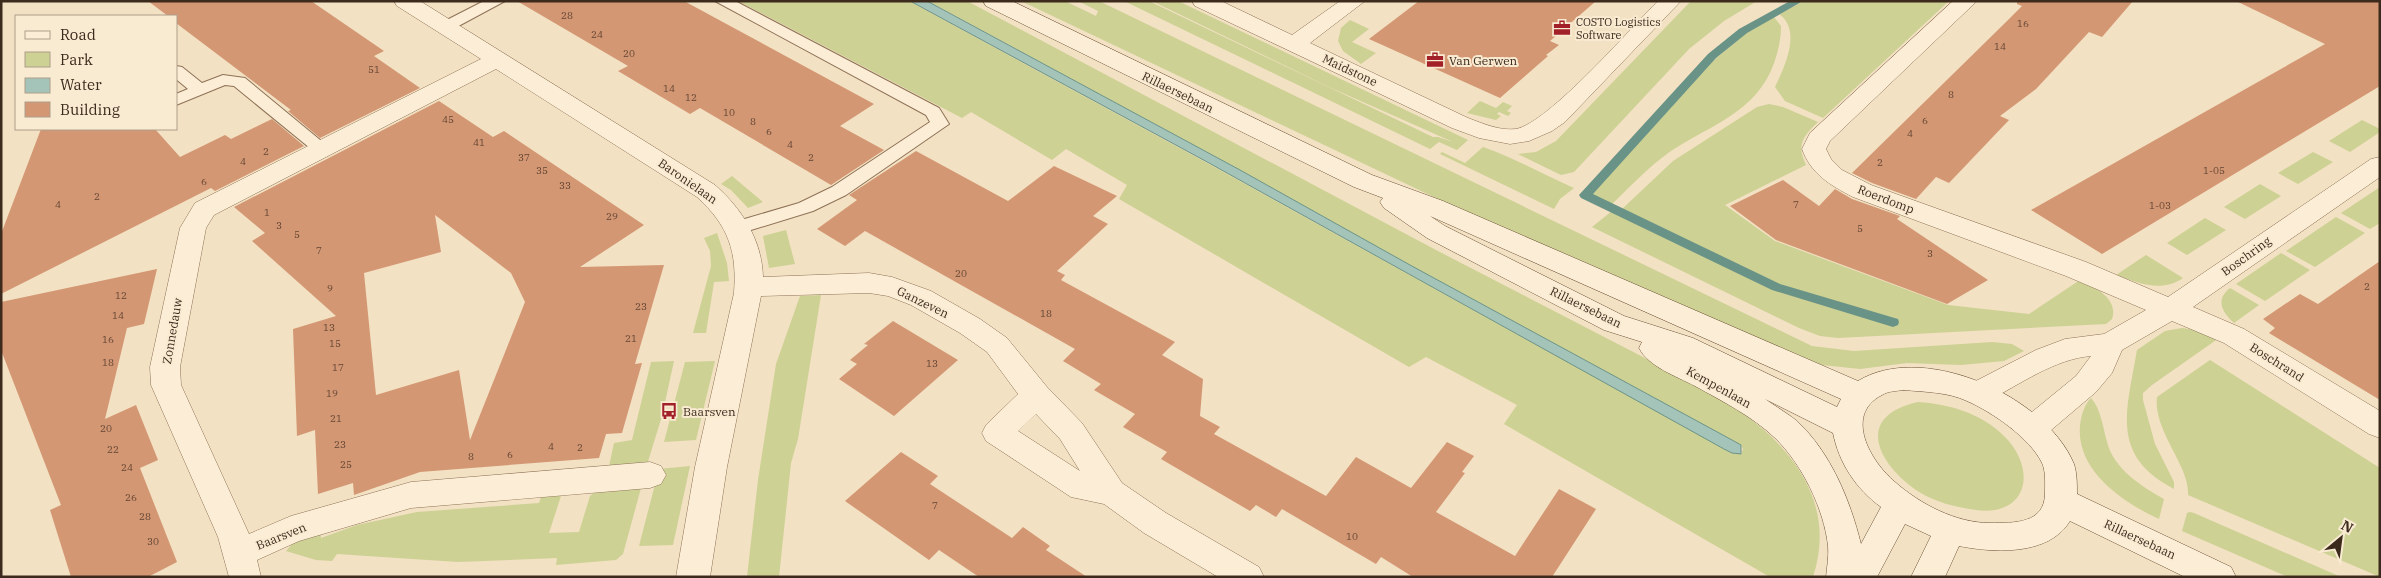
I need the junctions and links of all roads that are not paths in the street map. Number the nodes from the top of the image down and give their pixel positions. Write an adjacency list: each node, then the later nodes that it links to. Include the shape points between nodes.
1 (405, 1): 9 (street, Baronielaan)
2 (497, 1): 9 (lane)
3 (723, 1): 18 (lane, via 933,112 940,124 839,191 806,207)
4 (994, 1): 17 (street, Rillaersebaan)
5 (1203, 1): 10 (street, Maidstone)
6 (1354, 1): 10 (street)
7 (1670, 1): 10 (street, Maidstone, via 1557,117 1535,132 1507,138 1460,123)
8 (1966, 1): 20 (street, Roerdomp, via 1819,138 1814,149 1817,159 1824,169 1862,191 2076,269)
9 (445, 27): 11 (street, Baronielaan)
10 (1294, 44)
11 (498, 59): 15 (street, Zonnedauw); 18 (street, Baronielaan, via 706,191 725,207)
12 (178, 73): 13 (lane)
13 (199, 89): 14 (lane); 15 (lane, via 223,80 239,82)
14 (178, 99)
15 (322, 149): 34 (street, Zonnedauw, via 204,209 193,228 177,300 165,367 166,385)
16 (2380, 164): 20 (street, Boschring)
17 (1362, 181): 21 (street, Rillaersebaan, via 1436,232); 24 (street, Rillaersebaan, via 1434,207)
18 (738, 228): 19 (street, Baronielaan, via 747,255)
19 (748, 287): 25 (street, Ganzeven, via 869,283 892,287 921,298 997,345); 35 (street, Baronielaan, via 702,515)
20 (2170, 309): 22 (street, Boschring); 27 (street, Boschrand, via 2241,340)
21 (1614, 322): 26 (street, Rillaersebaan, via 1683,346); 37 (street, Kempenlaan, via 1672,361 1745,400 1786,430 1815,467 1836,509 1845,547)
22 (2110, 344): 23 (street, Boschring, via 2075,348 2046,358); 28 (street, via 2102,365 2086,384)
23 (1978, 393): 24 (street, via 1942,382 1904,379 1872,386); 28 (street)
24 (1861, 394): 26 (street, via 1847,416)
25 (1036, 395): 30 (street, Ganzeven, via 1071,431); 30 (street, Ganzeven, via 997,433 1082,488)
26 (1847, 426): 32 (street, via 1847,442 1863,471)
27 (2380, 426)
28 (2032, 430): 31 (street, via 2059,465)
29 (650, 475): 34 (street, Baarsven, via 411,495 291,530)
30 (1111, 492): 36 (street, Ganzeven, via 1155,523)
31 (2062, 502): 33 (street, via 2053,521 2034,534 1997,539); 40 (street, Rillaersebaan)
32 (1899, 504): 33 (street); 38 (street)
33 (1950, 531): 39 (street)
34 (243, 570)
35 (693, 577)
36 (1246, 577)
37 (1843, 577)
38 (1860, 577)
39 (1928, 577)
40 (2219, 577)

